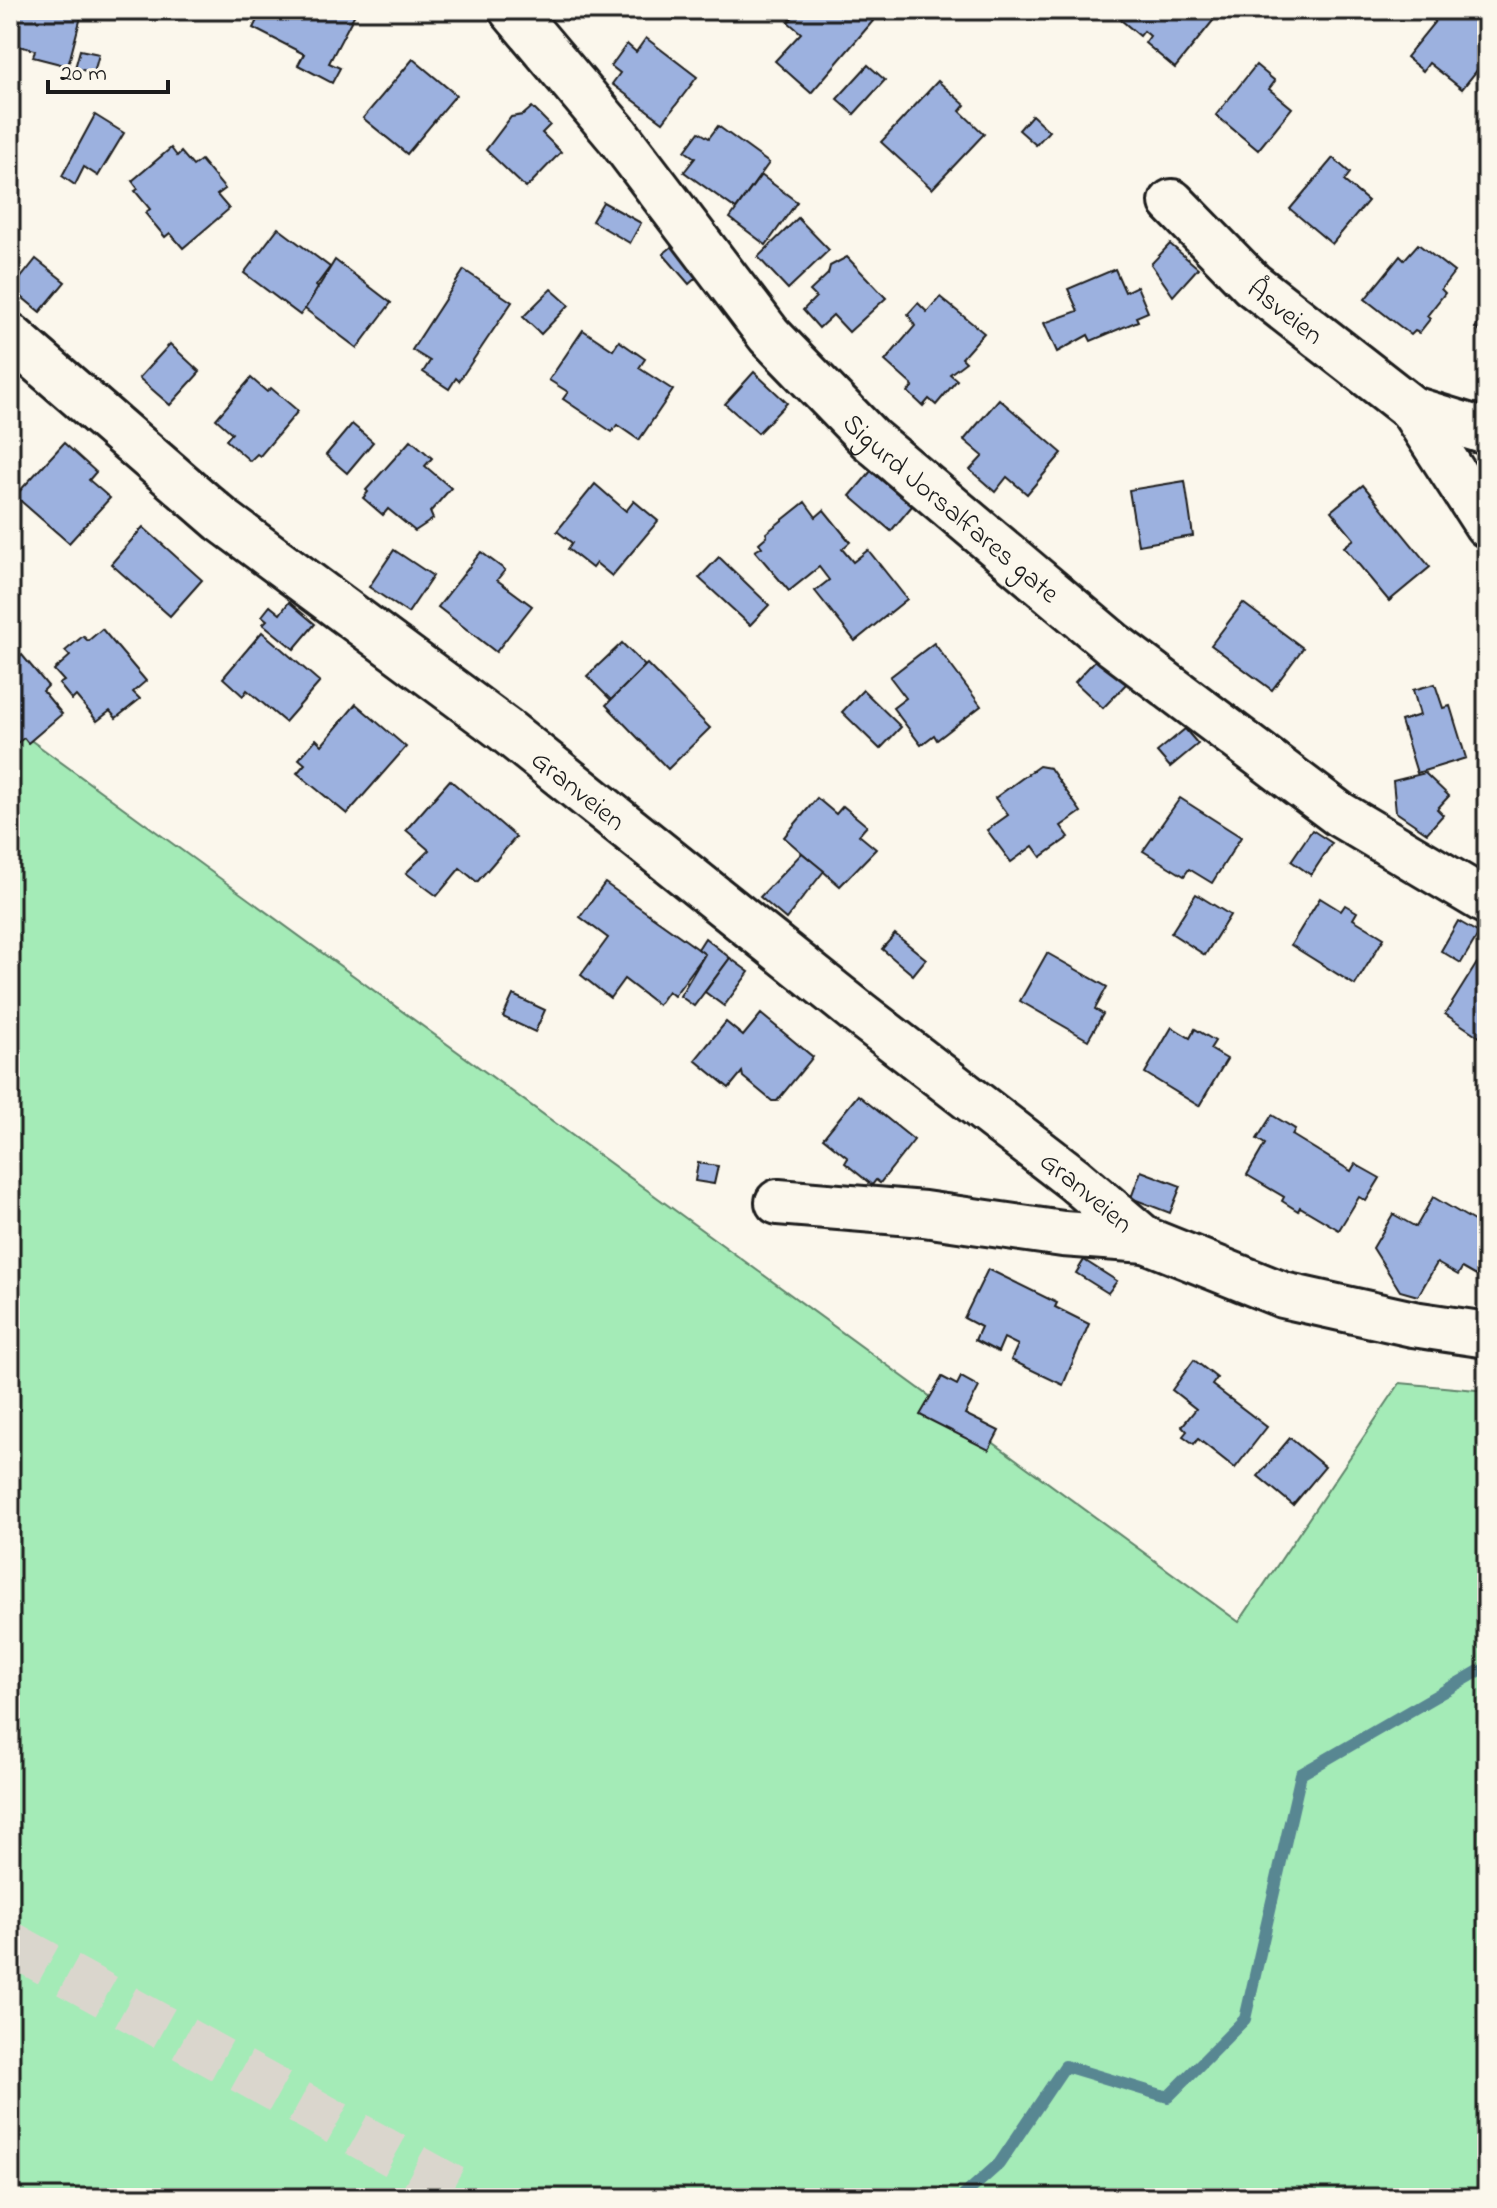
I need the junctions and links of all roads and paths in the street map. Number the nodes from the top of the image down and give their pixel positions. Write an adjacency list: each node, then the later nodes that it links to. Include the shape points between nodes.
1 (512, 10): 7 (street, Sigurd Jorsalfares gate, via 618,136 769,335 870,439 1114,645 1327,804)
2 (1172, 202): 4 (street, Åsveien, via 1252,284)
3 (11, 336): 9 (street, Granveien, via 222,520 504,729)
4 (1412, 409): 5 (street, Åsveien); 6 (street, Åsveien)
5 (1487, 432)
6 (1487, 525)
7 (1487, 902)
8 (778, 1202): 9 (street, Granveien)
9 (1146, 1240): 10 (street, Granveien, via 1283,1295)
10 (1487, 1335)

